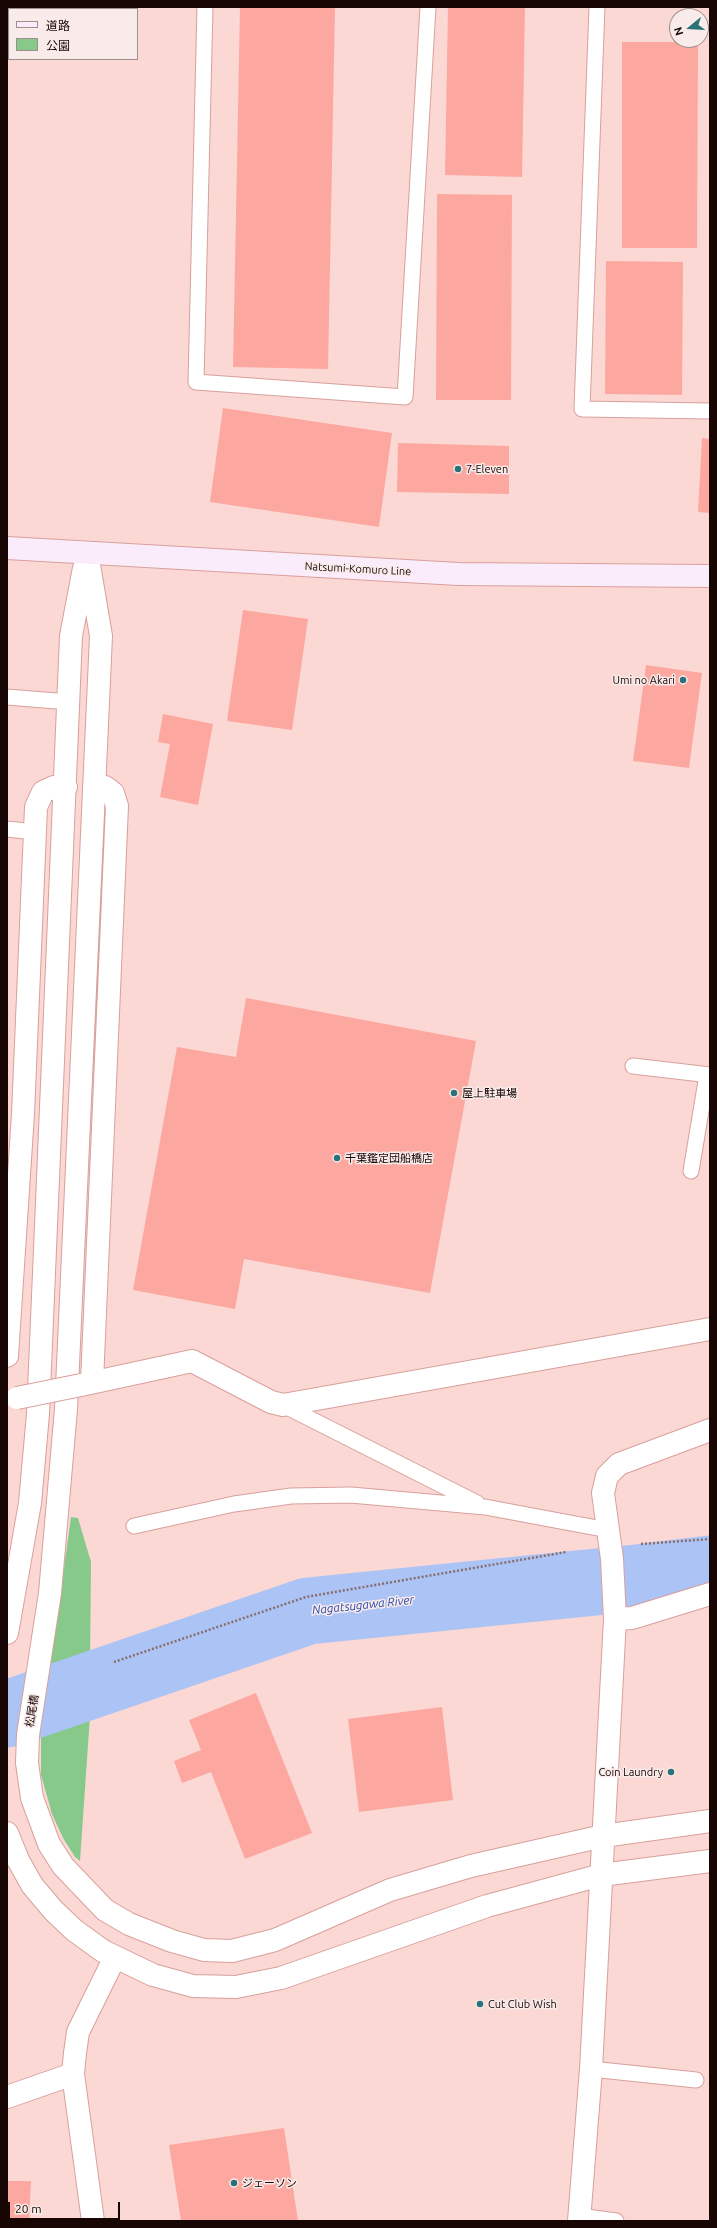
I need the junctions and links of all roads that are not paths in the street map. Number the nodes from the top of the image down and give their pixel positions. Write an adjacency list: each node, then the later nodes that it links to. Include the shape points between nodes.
1 (205, 7): 2 (lane, via 196,382 406,397)
2 (428, 7)
3 (597, 7): 4 (lane, via 582,409)
4 (710, 411)
5 (7, 548): 6 (main road, Natsumi-Komuro Line)
6 (87, 553): 7 (main road, Natsumi-Komuro Line, via 458,574); 9 (street, via 71,636); 11 (street, 松尾橋, via 101,636)
7 (710, 576)
8 (7, 697): 9 (lane)
9 (69, 702): 10 (street)
10 (66, 787): 13 (street, via 54,787 43,792 36,807); 28 (street, via 38,1414 30,1503)
11 (94, 787): 19 (street, via 105,787 113,793 117,806); 31 (street, 松尾橋, via 66,1409 50,1593 28,1736 27,1763 32,1798 50,1844 63,1866 105,1910 129,1924 172,1941 204,1950 232,1951 275,1940 390,1890 471,1866)
12 (7, 829): 13 (lane)
13 (34, 832): 18 (street, via 23,1114)
14 (633, 1066): 15 (lane)
15 (708, 1075): 16 (lane)
16 (692, 1171)
17 (710, 1329): 21 (street)
18 (7, 1356)
19 (86, 1384): 20 (street, bridge); 21 (street, via 192,1361 271,1402)
20 (12, 1398)
21 (283, 1405): 23 (lane)
22 (710, 1430): 25 (street, via 619,1464 607,1476 603,1493)
23 (485, 1507): 24 (lane, via 351,1495 291,1496 234,1504); 25 (lane)
24 (134, 1526)
25 (610, 1545): 27 (street)
26 (710, 1594): 27 (street, via 632,1618)
27 (615, 1610): 31 (street)
28 (7, 1633)
29 (710, 1821): 31 (street, 松尾橋)
30 (7, 1833): 34 (street, via 18,1860 32,1884 53,1910 74,1930)
31 (603, 1836): 33 (street)
32 (710, 1861): 33 (street)
33 (601, 1875): 34 (street, via 487,1906 281,1978 236,1986 193,1986 153,1975); 35 (street)
34 (115, 1957): 36 (street, via 78,2032)
35 (591, 2068): 37 (lane); 39 (street)
36 (73, 2074): 38 (street); 40 (street)
37 (696, 2080)
38 (7, 2097)
39 (579, 2219): 41 (lane)
40 (93, 2221)
41 (616, 2221)

